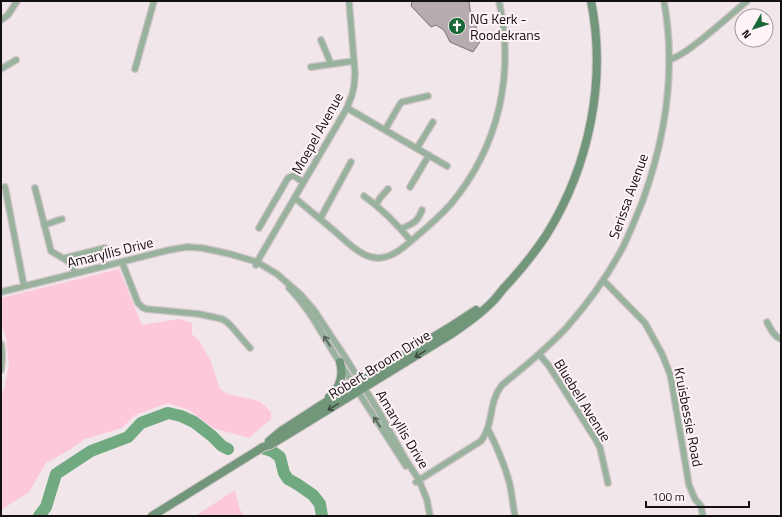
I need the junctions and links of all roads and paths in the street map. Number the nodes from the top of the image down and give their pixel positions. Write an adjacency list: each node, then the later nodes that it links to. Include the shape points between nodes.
1 (17, 1): 8 (street, via 8,15)
2 (154, 1): 15 (street)
3 (348, 1): 12 (street, Moepel Avenue)
4 (499, 1): 39 (street, via 503,21 505,71 492,132 477,166 458,195 432,224)
5 (592, 1): 55 (street, Robert Broom Drive, via 597,76 593,110 575,178 546,234 530,258 501,292)
6 (664, 1): 11 (street, Serissa Avenue)
7 (747, 1): 11 (street, via 686,52)
8 (1, 20)
9 (321, 40): 13 (street)
10 (16, 60): 16 (street)
11 (669, 60): 45 (street, Serissa Avenue, via 663,129 651,177 632,229)
12 (354, 61): 13 (street); 18 (street, Moepel Avenue, via 354,86)
13 (331, 64): 14 (street)
14 (311, 67)
15 (136, 69)
16 (1, 70)
17 (428, 96): 20 (street, via 402,102)
18 (347, 108): 20 (street); 25 (street, Moepel Avenue)
19 (433, 122): 21 (street)
20 (385, 130): 21 (street)
21 (417, 148): 22 (street)
22 (429, 155): 24 (street); 26 (street)
23 (351, 162): 35 (street)
24 (448, 166)
25 (303, 182): 31 (street, Moepel Avenue); 37 (street, via 294,176 288,178)
26 (410, 187)
27 (5, 188): 46 (street)
28 (35, 188): 36 (street)
29 (388, 189): 32 (street)
30 (364, 196): 32 (street)
31 (294, 198): 35 (street); 43 (street, Moepel Avenue)
32 (376, 205): 38 (street)
33 (422, 210): 38 (street, via 416,222)
34 (62, 219): 36 (street)
35 (320, 219): 39 (street, via 357,250 370,257 388,257)
36 (44, 225): 41 (street, via 51,251)
37 (259, 228)
38 (401, 229): 39 (street)
39 (411, 241)
40 (105, 248): 41 (street)
41 (66, 258): 44 (street)
42 (122, 262): 43 (street, Amaryllis Drive, via 187,247 230,254); 44 (street, Amaryllis Drive); 51 (street, via 138,303 142,307 222,318)
43 (256, 263): 53 (street, Amaryllis Drive, one-way to 43, via 296,296 280,280); 55 (street, Amaryllis Drive, via 277,274 314,310)
44 (75, 273): 46 (street, Amaryllis Drive)
45 (603, 280): 52 (street, Serissa Avenue, via 585,305); 64 (street, Kruisbessie Road, via 645,323 662,354 670,374 689,485 701,506)
46 (24, 286): 47 (street, Amaryllis Drive)
47 (1, 292)
48 (767, 322): 49 (street, via 775,336)
49 (781, 339)
50 (1, 344): 54 (street)
51 (250, 348)
52 (540, 354): 57 (street, Serissa Avenue, via 498,390 493,401); 60 (street, Bluebell Avenue, via 596,440)
53 (340, 362): 55 (street, Amaryllis Drive); 56 (street, via 339,386)
54 (1, 370)
55 (359, 387): 56 (street, Robert Broom Drive); 58 (street, Robert Broom Drive, one-way to 58); 59 (street, Amaryllis Drive)
56 (318, 407): 58 (street, Robert Broom Drive, via 281,431)
57 (488, 429): 59 (street, Serissa Avenue, via 481,441); 63 (street, via 507,474)
58 (264, 447): 61 (street, Robert Broom Drive)
59 (418, 481): 62 (street, Amaryllis Drive, via 427,500)
60 (608, 483)
61 (152, 516)
62 (430, 516)
63 (515, 516)
64 (703, 516)

